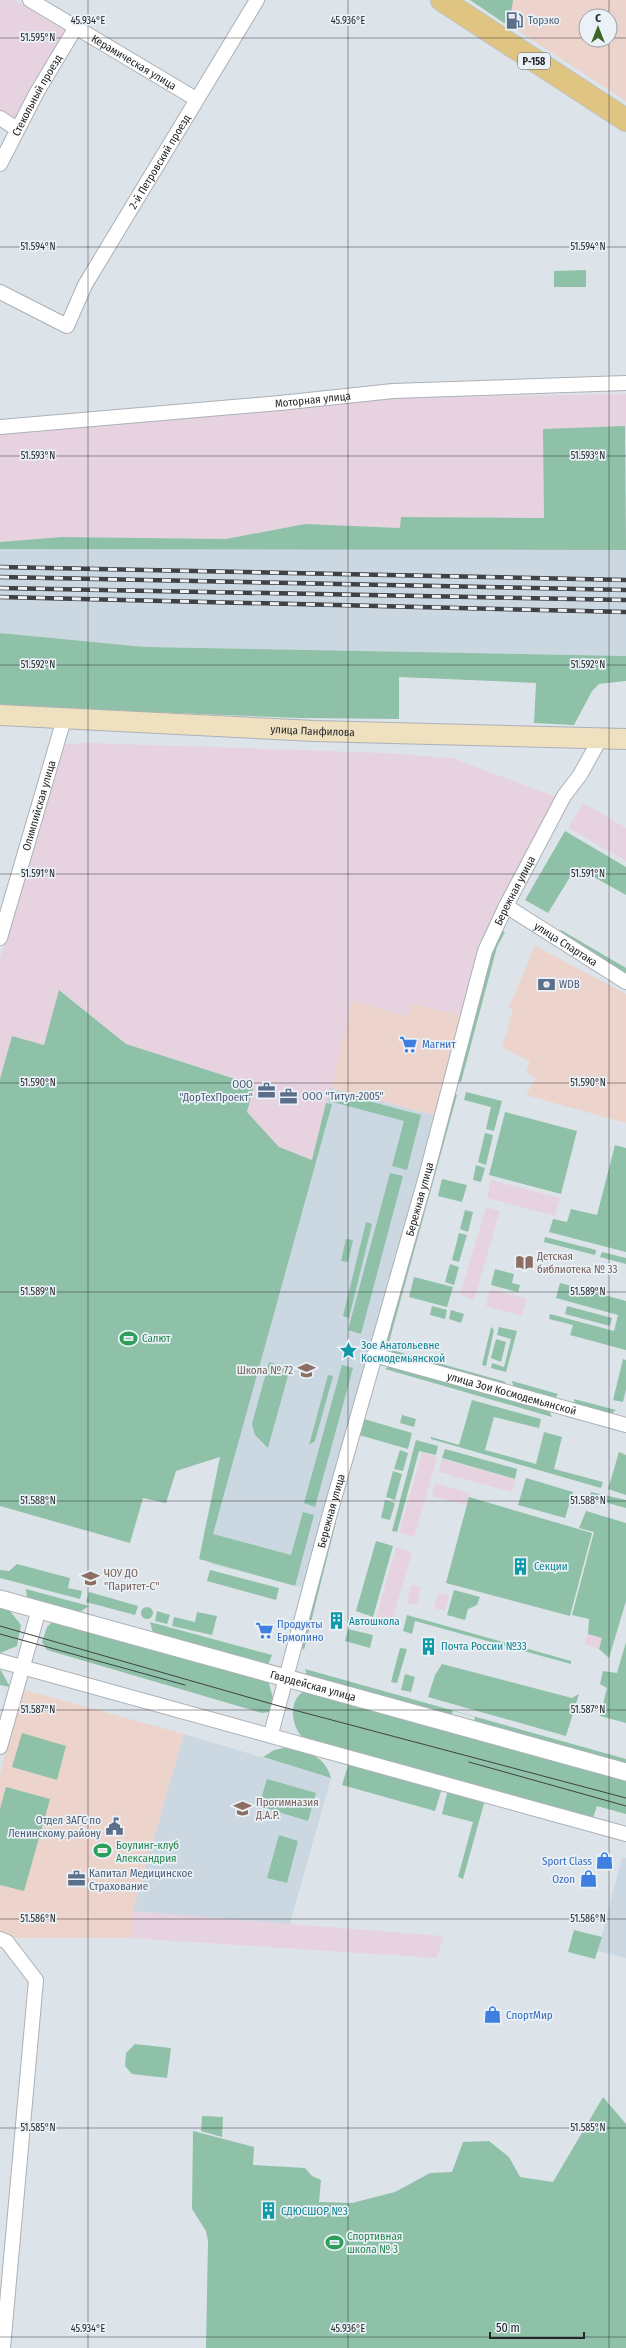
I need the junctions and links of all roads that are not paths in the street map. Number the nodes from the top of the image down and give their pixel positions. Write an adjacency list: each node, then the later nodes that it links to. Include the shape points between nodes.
1 (30, 0): 4 (street, Керамическая улица)
2 (257, 0): 5 (street, 2-й Петровский проезд)
3 (442, 0): 7 (main road, Р-158)
4 (76, 28): 5 (street, Керамическая улица); 8 (street, Стекольный проезд)
5 (196, 99): 10 (street, 2-й Петровский проезд, via 85,285 67,326)
6 (0, 118): 8 (street)
7 (626, 120)
8 (18, 129): 9 (street, Стекольный проезд)
9 (0, 164)
10 (0, 292)
11 (626, 383): 12 (street, Моторная улица, via 393,390 280,403)
12 (0, 427)
13 (0, 715): 14 (main road, улица Панфилова)
14 (64, 719): 15 (main road, улица Панфилова, via 314,731); 18 (street, Олимпийская улица)
15 (600, 739): 16 (main road, улица Панфилова); 17 (street, Бережная улица, via 580,775 564,796)
16 (626, 739)
17 (506, 906): 19 (street, улица Спартака); 20 (street, Бережная улица, via 485,951 425,1180)
18 (0, 938)
19 (626, 982)
20 (374, 1355): 21 (street, улица Зои Космодемьянской); 26 (street, Бережная улица)
21 (626, 1425)
22 (0, 1599): 23 (street, Гвардейская улица)
23 (39, 1609): 25 (street); 26 (street, Гвардейская улица)
24 (0, 1661): 25 (street)
25 (22, 1666): 27 (street); 28 (street)
26 (286, 1678): 27 (street, Бережная улица); 29 (street, Гвардейская улица)
27 (271, 1734): 30 (street)
28 (0, 1747)
29 (626, 1772)
30 (626, 1834)
31 (0, 1939): 32 (street, via 7,1942 36,1980)
32 (5, 2275): 33 (street)
33 (3, 2348)

